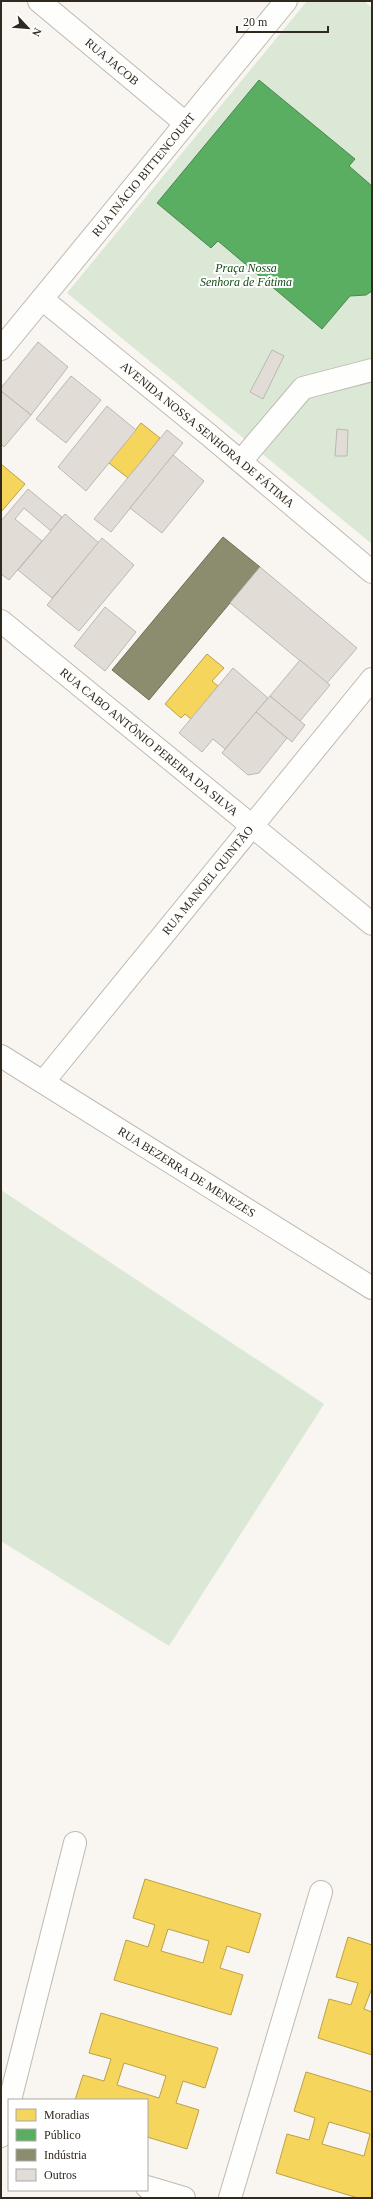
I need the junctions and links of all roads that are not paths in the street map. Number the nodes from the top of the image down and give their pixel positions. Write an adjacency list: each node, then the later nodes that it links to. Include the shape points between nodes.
1 (39, 1): 3 (street, RUA JACOB)
2 (286, 1): 3 (street, RUA INÁCIO BITTENCOURT)
3 (184, 122): 4 (street, RUA INÁCIO BITTENCOURT)
4 (42, 300): 5 (street, RUA INÁCIO BITTENCOURT); 7 (street, AVENIDA NOSSA SENHORA DE FÁTIMA)
5 (1, 349)
6 (372, 370): 7 (street, via 303,388)
7 (241, 461): 8 (street, AVENIDA NOSSA SENHORA DE FÁTIMA)
8 (372, 572)
9 (1, 621): 11 (street, RUA CABO ANTÔNIO PEREIRA DA SILVA)
10 (372, 679): 11 (street, RUA MANOEL QUINTÃO)
11 (253, 826): 12 (street, RUA CABO ANTÔNIO PEREIRA DA SILVA); 14 (street, RUA MANOEL QUINTÃO)
12 (372, 924)
13 (1, 1056): 14 (street, RUA BEZERRA DE MENEZES)
14 (44, 1081): 15 (street, RUA BEZERRA DE MENEZES)
15 (372, 1288)
16 (75, 1844): 18 (street)
17 (321, 1892): 23 (street)
18 (10, 2099)
19 (8, 2108): 20 (street)
20 (1, 2136)
21 (148, 2187): 22 (street)
22 (184, 2198)
23 (230, 2198)

